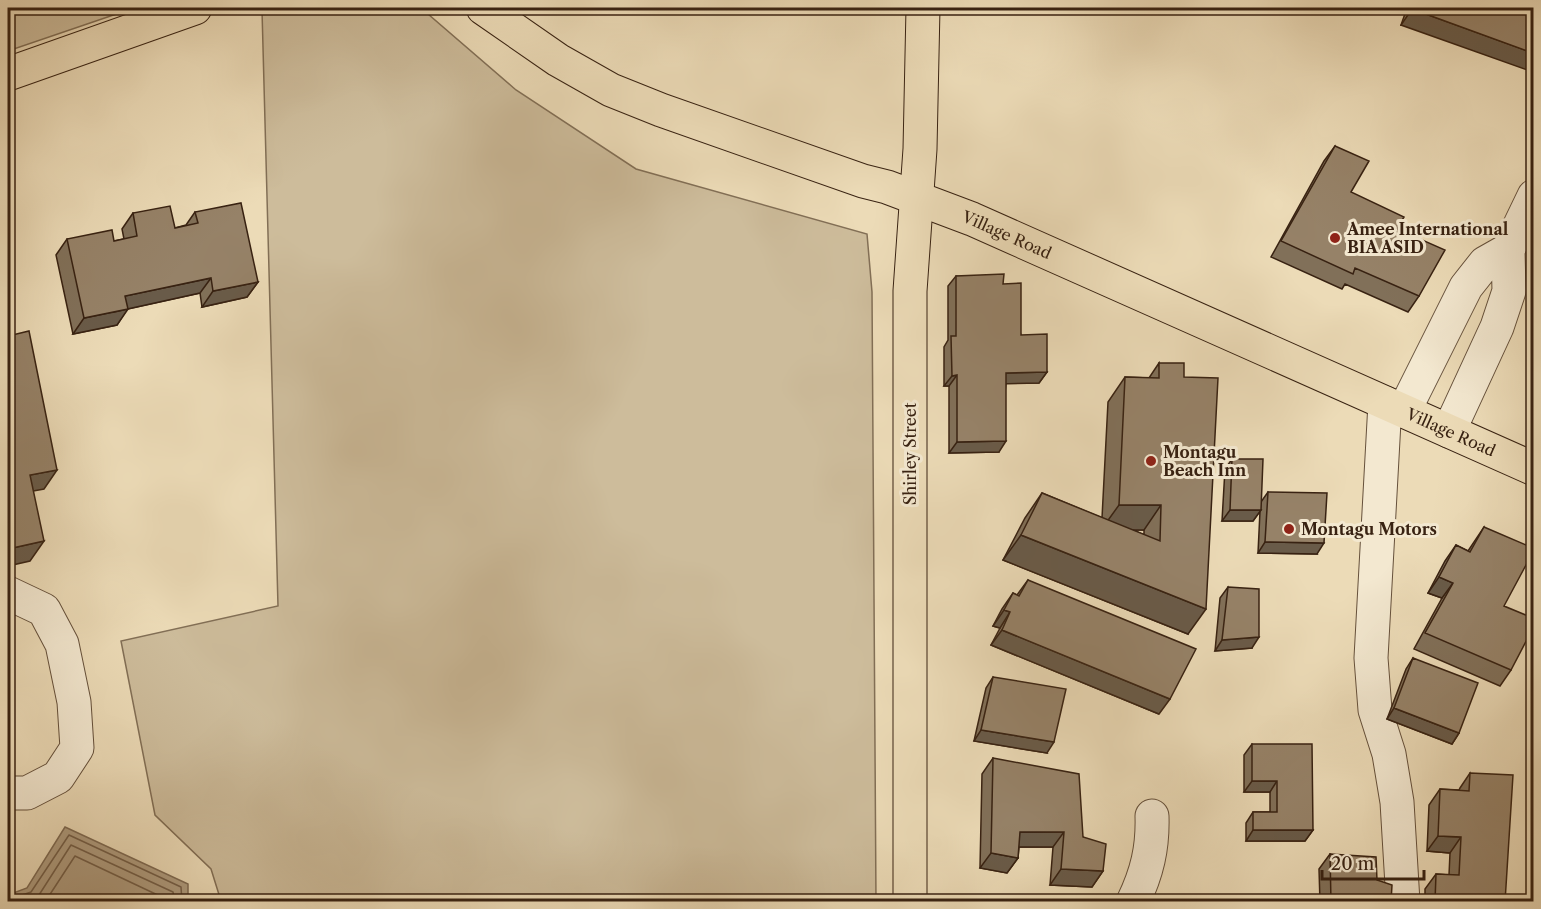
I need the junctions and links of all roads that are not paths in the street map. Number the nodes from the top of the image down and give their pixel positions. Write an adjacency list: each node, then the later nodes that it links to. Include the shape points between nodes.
1 (195, 8): 4 (main road)
2 (483, 8): 6 (main road, Village Road, via 558,60 611,90)
3 (923, 8): 6 (main road, Shirley Street)
4 (8, 74)
5 (1533, 196): 7 (lane)
6 (917, 198): 8 (main road, Village Road); 14 (main road, Shirley Street, via 910,291)
7 (1508, 250): 8 (lane, via 1485,263 1466,287); 9 (lane, via 1509,291 1497,327)
8 (1395, 407): 9 (main road, Village Road); 16 (lane, via 1371,658 1375,710 1389,754 1397,802)
9 (1449, 431): 10 (main road, Village Road)
10 (1533, 469)
11 (8, 593): 12 (lane, via 44,610 62,644 74,702 77,748 58,777 27,793)
12 (8, 792)
13 (1152, 816): 15 (lane, via 1153,841 1142,885)
14 (916, 900)
15 (1133, 902)
16 (1403, 902)

